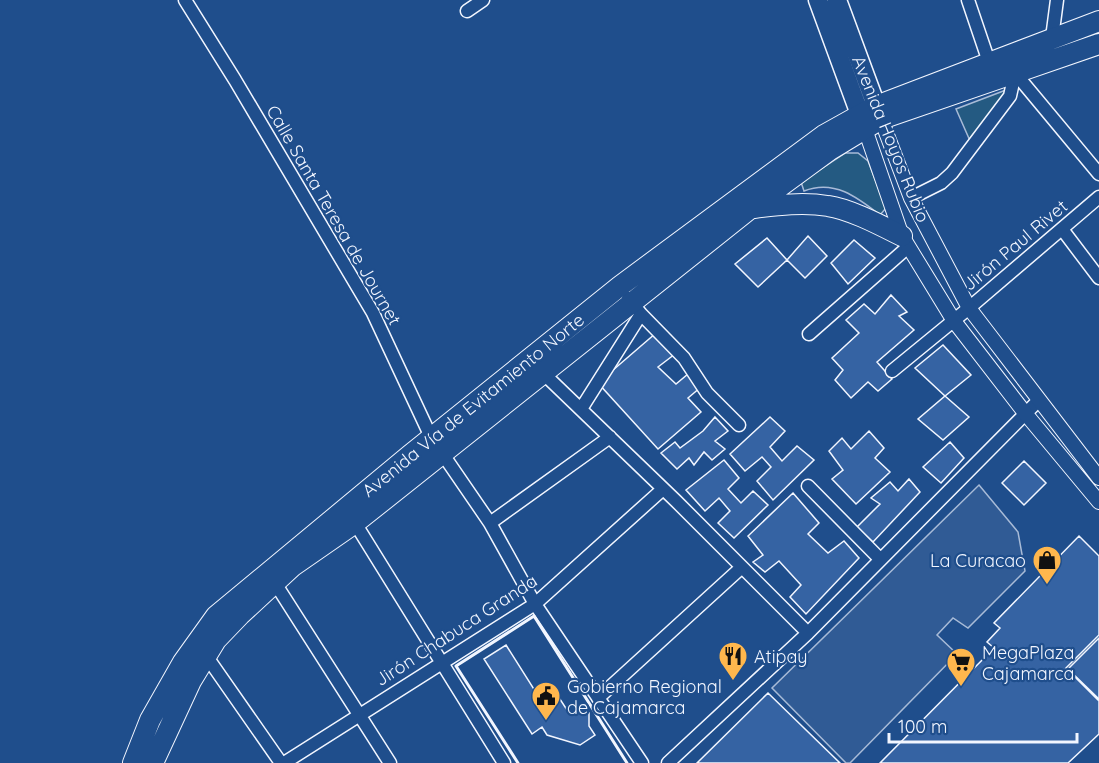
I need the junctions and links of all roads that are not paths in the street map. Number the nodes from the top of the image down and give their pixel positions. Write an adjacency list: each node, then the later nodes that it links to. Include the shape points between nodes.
1 (185, 0): 33 (street, Calle Santa Teresa de Journet, via 373,313)
2 (483, 0): 7 (street)
3 (818, 0): 13 (main road, Avenida Hoyos Rubio)
4 (837, 0): 13 (main road, Avenida Hoyos Rubio)
5 (968, 0): 11 (street)
6 (1057, 0): 9 (street)
7 (467, 11)
8 (1099, 21): 9 (highway)
9 (1052, 38): 11 (highway)
10 (1099, 44): 12 (highway)
11 (989, 62): 13 (highway)
12 (1015, 73): 13 (highway); 14 (street); 16 (street, via 1010,96 952,173)
13 (871, 117): 16 (street, Avenida Hoyos Rubio); 17 (highway, Avenida Vía de Evitamiento Norte); 19 (street, Avenida Hoyos Rubio); 21 (highway, Avenida Vía de Evitamiento Norte, via 824,135)
14 (1099, 174)
15 (1099, 197): 18 (street, Jirón Paul Rivet)
16 (911, 198): 23 (street, Avenida Hoyos Rubio)
17 (751, 208): 19 (highway, via 790,204 830,206 876,223); 22 (highway, Avenida Vía de Evitamiento Norte)
18 (1062, 229): 20 (street); 23 (street, Jirón Paul Rivet)
19 (905, 241): 24 (street, Avenida Hoyos Rubio); 25 (street)
20 (1099, 278)
21 (620, 286): 22 (street); 33 (highway, Avenida Vía de Evitamiento Norte)
22 (636, 308): 27 (highway, Avenida Vía de Evitamiento Norte); 29 (street); 31 (street)
23 (969, 308): 24 (street, Jirón Paul Rivet); 28 (street, Avenida Hoyos Rubio)
24 (954, 321): 26 (street, Jirón Paul Rivet); 30 (street, Avenida Hoyos Rubio)
25 (809, 334)
26 (892, 371)
27 (543, 373): 29 (street); 33 (highway, Avenida Vía de Evitamiento Norte)
28 (1039, 400): 30 (street); 34 (street, Avenida Hoyos Rubio)
29 (581, 409): 32 (street)
30 (1025, 413): 37 (street, Avenida Hoyos Rubio); 40 (street)
31 (739, 425)
32 (610, 437): 36 (street); 39 (street)
33 (437, 445): 38 (highway, Avenida Vía de Evitamiento Norte); 39 (street, Calle Santa Teresa de Journet); 49 (highway, Avenida Vía de Evitamiento Norte, via 216,616 183,662 150,720)
34 (1099, 478)
35 (808, 486): 40 (street)
36 (663, 489): 41 (street); 43 (street, Jirón Chabuca Granda)
37 (1099, 502)
38 (355, 523): 42 (highway, Avenida Vía de Evitamiento Norte); 46 (street)
39 (490, 523): 43 (street, Calle Santa Teresa de Journet)
40 (879, 559): 44 (street)
41 (742, 567): 44 (street); 47 (street)
42 (275, 583): 45 (highway, Avenida Vía de Evitamiento Norte, via 216,640); 48 (street)
43 (535, 604): 46 (street, Jirón Chabuca Granda); 47 (street, Calle Santa Teresa de Journet)
44 (808, 633): 55 (street)
45 (207, 657): 50 (highway, Avenida Vía de Evitamiento Norte, via 190,681); 51 (street)
46 (441, 662): 48 (street, Jirón Chabuca Granda); 53 (street)
47 (598, 698): 54 (street, Calle Santa Teresa de Journet)
48 (360, 715): 51 (street, Jirón Chabuca Granda); 52 (street)
49 (133, 763)
50 (153, 763)
51 (282, 763)
52 (390, 763)
53 (504, 763)
54 (642, 763)
55 (668, 763)

